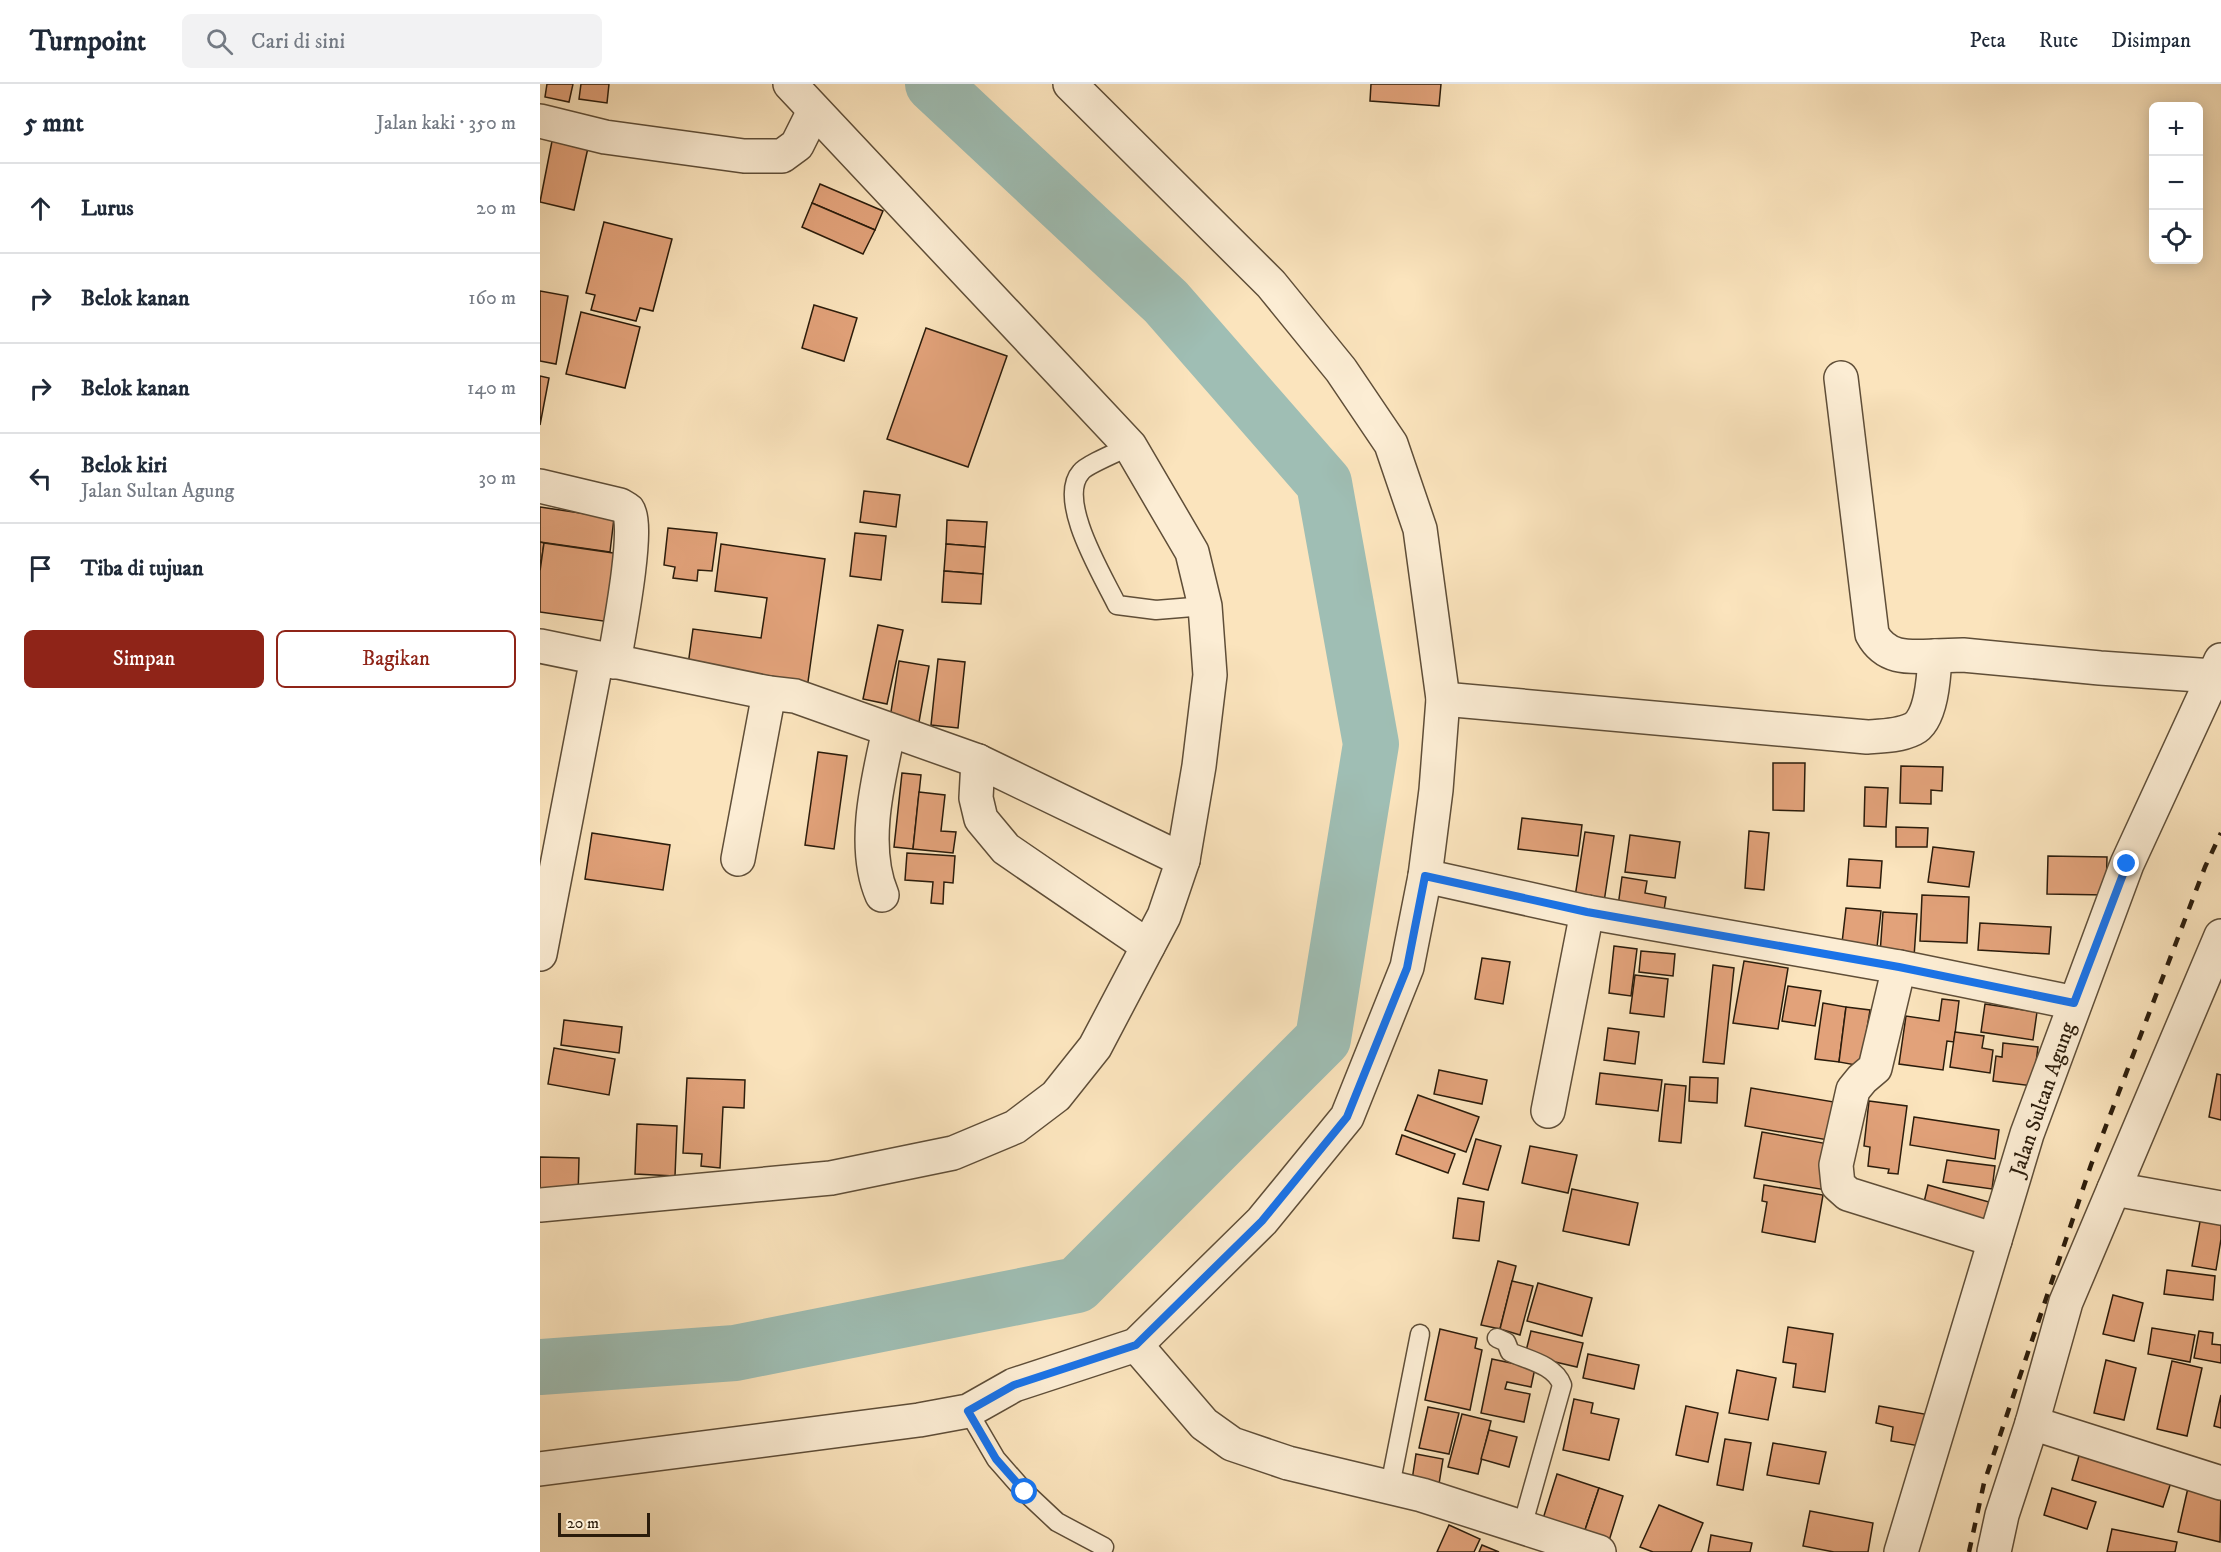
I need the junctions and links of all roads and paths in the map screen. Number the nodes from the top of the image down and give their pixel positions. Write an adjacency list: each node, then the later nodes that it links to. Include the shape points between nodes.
1 (789, 84): 3 (street)
2 (1070, 84): 14 (street, via 1271,284 1341,370 1391,444 1420,529)
3 (814, 111): 4 (street, via 797,145 782,156 744,156 605,137); 6 (street)
4 (540, 121)
5 (1841, 378): 10 (street, via 1872,634 1878,646 1902,657)
6 (1130, 446): 8 (street, via 1192,552); 8 (lane, via 1081,471 1073,488 1080,531 1117,605 1156,610)
7 (540, 486): 11 (street, via 628,510 632,548)
8 (1205, 606): 18 (street, via 1210,675)
9 (540, 646): 11 (street)
10 (1935, 656): 12 (street, via 1963,655 2100,668); 14 (street, via 1926,713 1915,729 1894,735 1867,737)
11 (605, 660): 13 (street); 24 (street)
12 (2217, 668): 26 (street, Jalan Sultan Agung, via 2127,864)
13 (769, 693): 15 (street, via 795,696); 17 (street)
14 (1443, 699): 19 (street)
15 (889, 730): 16 (street); 20 (street, via 873,822 874,873)
16 (978, 761): 18 (street); 23 (street, via 976,798 981,819 1006,849)
17 (738, 859)
18 (1183, 860): 23 (street, via 1164,916)
19 (1425, 876): 21 (street); 34 (street, via 1407,968 1347,1117 1262,1221)
20 (882, 895)
21 (1587, 912): 25 (street); 27 (street)
22 (2221, 936): 28 (street)
23 (1148, 946): 29 (street, via 1095,1047 1056,1096 1015,1127 954,1153 831,1178)
24 (540, 954)
25 (1899, 967): 26 (street); 31 (street, via 1875,1068 1853,1090 1836,1165 1838,1185 1848,1194)
26 (2074, 1003): 31 (street, Jalan Sultan Agung)
27 (1548, 1111)
28 (2114, 1189): 30 (street); 36 (street, via 2066,1302)
29 (540, 1205)
30 (2221, 1208)
31 (1995, 1240): 43 (street, Jalan Sultan Agung)
32 (1420, 1334): 39 (lane)
33 (1497, 1338): 40 (lane, via 1506,1342 1510,1352 1559,1376 1562,1385)
34 (1136, 1345): 35 (street, via 1014,1385); 39 (street, via 1203,1424 1232,1444 1288,1463)
35 (968, 1411): 37 (street); 41 (lane, via 996,1459 1025,1492 1057,1522)
36 (2032, 1423): 38 (street); 44 (street)
37 (540, 1469)
38 (2221, 1483)
39 (1390, 1486): 40 (street)
40 (1522, 1527): 42 (street)
41 (1104, 1547)
42 (1599, 1552)
43 (1901, 1552)
44 (1994, 1552)

